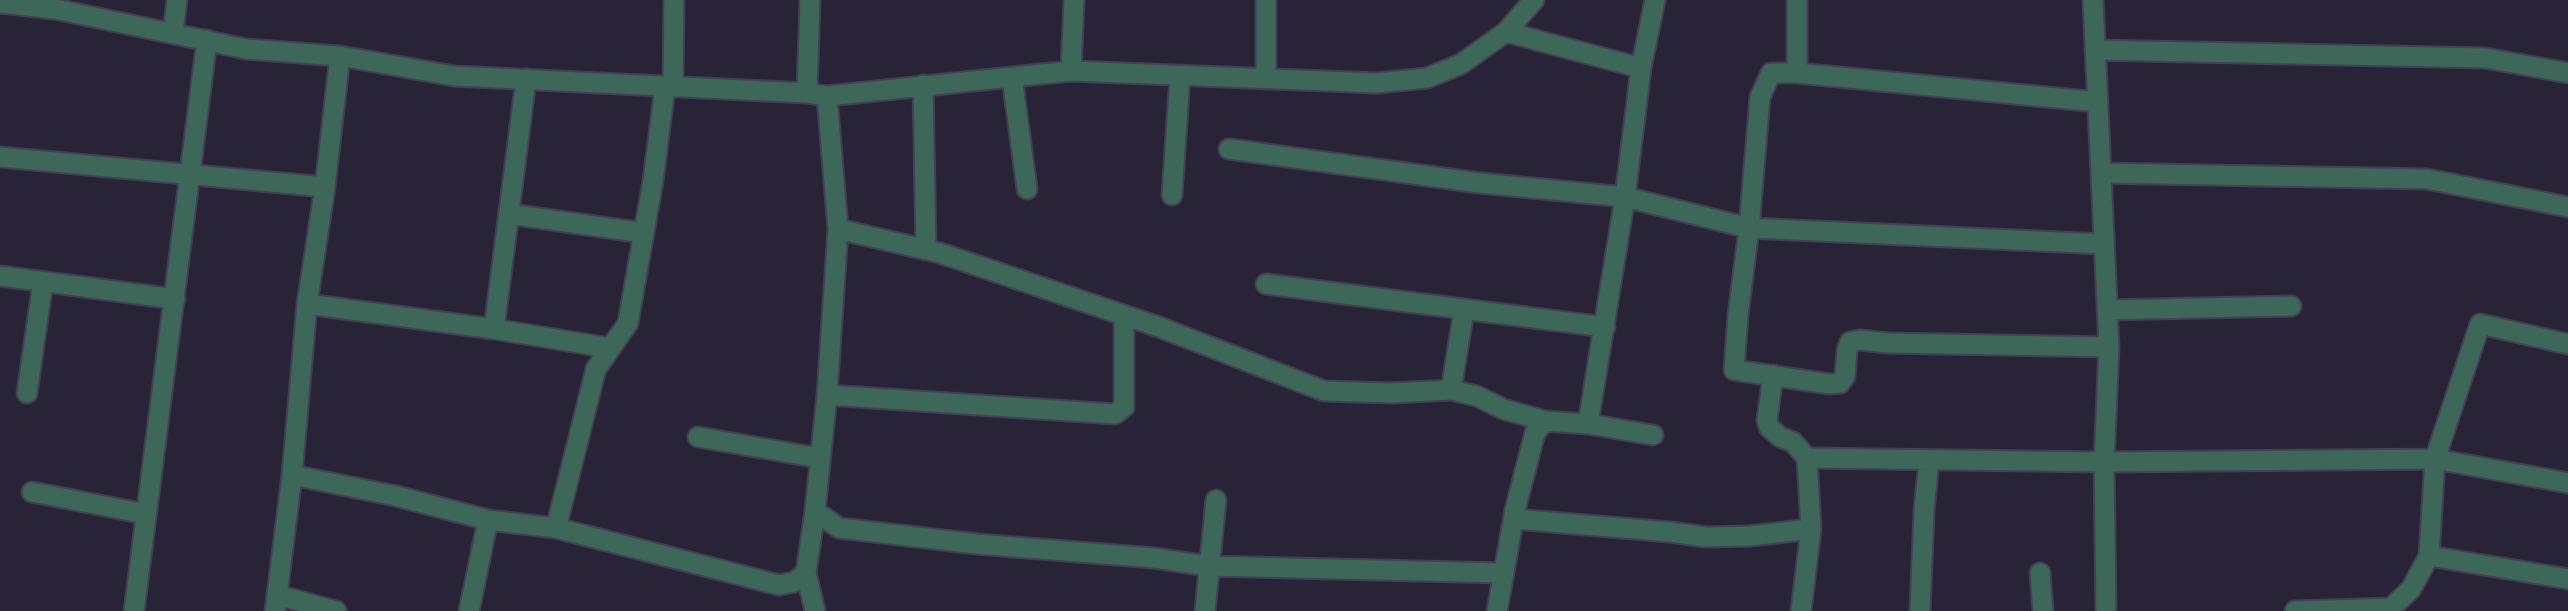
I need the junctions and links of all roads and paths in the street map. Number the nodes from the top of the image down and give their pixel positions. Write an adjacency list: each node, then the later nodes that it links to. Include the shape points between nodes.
1 (177, 0): 12 (street)
2 (674, 0): 26 (street)
3 (810, 0): 27 (street)
4 (1074, 0): 18 (street)
5 (1266, 0): 24 (street)
6 (1534, 0): 13 (street)
7 (1655, 0): 17 (street)
8 (1797, 0): 19 (street)
9 (2093, 0): 15 (street)
10 (0, 3): 11 (street)
11 (56, 4): 12 (street)
12 (173, 32): 14 (street)
13 (1506, 32): 17 (street); 24 (street, via 1461,64 1427,78 1377,83)
14 (207, 40): 16 (street, via 246,49); 33 (street)
15 (2095, 50): 20 (street, via 2485,58); 29 (street)
16 (340, 56): 23 (street, via 454,76); 34 (street)
17 (1641, 68): 37 (street)
18 (1071, 71): 21 (street); 22 (street)
19 (1797, 73): 29 (street); 40 (street, via 1771,73 1760,97)
20 (2568, 73)
21 (1180, 76): 24 (street); 36 (street)
22 (1012, 77): 25 (street); 35 (street)
23 (526, 79): 26 (street); 39 (street)
24 (1266, 79)
25 (923, 85): 28 (street); 44 (street)
26 (669, 87): 27 (street); 42 (street)
27 (807, 93): 28 (street)
28 (827, 96): 41 (street)
29 (2098, 102): 32 (street)
30 (1229, 149): 37 (street, via 1480,183)
31 (0, 157): 33 (street)
32 (2101, 173): 38 (street, via 2427,178); 43 (street)
33 (190, 174): 34 (street); 48 (street)
34 (325, 187): 49 (street)
35 (1027, 189)
36 (1172, 195)
37 (1625, 197): 40 (street); 54 (street)
38 (2568, 207)
39 (509, 214): 42 (street); 55 (street)
40 (1749, 228): 43 (street); 59 (street, via 1734,370)
41 (838, 229): 44 (street); 62 (street)
42 (644, 233): 58 (street, via 628,323)
43 (2105, 244): 52 (street)
44 (926, 250): 53 (street)
45 (0, 276): 46 (street)
46 (43, 282): 48 (street); 61 (street)
47 (1266, 284): 51 (street)
48 (175, 299): 77 (street)
49 (307, 304): 55 (street); 72 (street)
50 (2291, 306): 52 (street)
51 (1464, 310): 54 (street); 60 (street)
52 (2107, 310): 57 (street)
53 (1124, 316): 60 (street, via 1324,391); 62 (street, via 1124,407 1115,414)
54 (1605, 327): 64 (street)
55 (494, 329): 58 (street)
56 (2568, 344): 69 (street, via 2480,324)
57 (2109, 347): 59 (street, via 1860,340 1850,342 1840,383); 71 (street)
58 (610, 348): 80 (street, via 596,369)
59 (1773, 375): 68 (street, via 1769,427 1793,442)
60 (1451, 390): 63 (street)
61 (27, 393)
62 (827, 396): 67 (street)
63 (1545, 422): 64 (street); 78 (street, via 1535,433)
64 (1588, 424): 65 (street)
65 (1653, 435)
66 (698, 437): 67 (street)
67 (818, 458): 76 (street)
68 (1807, 458): 70 (street); 81 (street)
69 (2435, 459): 71 (street); 73 (street); 82 (street)
70 (1929, 461): 71 (street); 96 (street)
71 (2104, 462): 98 (street)
72 (292, 475): 79 (street); 88 (street)
73 (2568, 483)
74 (32, 492): 77 (street)
75 (1216, 500): 83 (street)
76 (815, 511): 83 (street, via 839,528); 84 (street)
77 (146, 514): 89 (street)
78 (1514, 519): 81 (street, via 1706,537); 85 (street)
79 (488, 520): 80 (street); 91 (street)
80 (556, 528): 84 (street, via 779,585)
81 (1811, 529): 95 (street)
82 (2429, 556): 87 (street); 99 (street, via 2411,589 2391,608)
83 (1208, 566): 85 (street); 93 (street)
84 (806, 573): 92 (street)
85 (1503, 573): 94 (street)
86 (2040, 573): 97 (street)
87 (2568, 579)
88 (276, 603): 90 (street)
89 (134, 611)
90 (336, 611)
91 (469, 611)
92 (815, 611)
93 (1205, 611)
94 (1497, 611)
95 (1801, 611)
96 (1920, 611)
97 (2043, 611)
98 (2106, 611)
99 (2295, 611)

